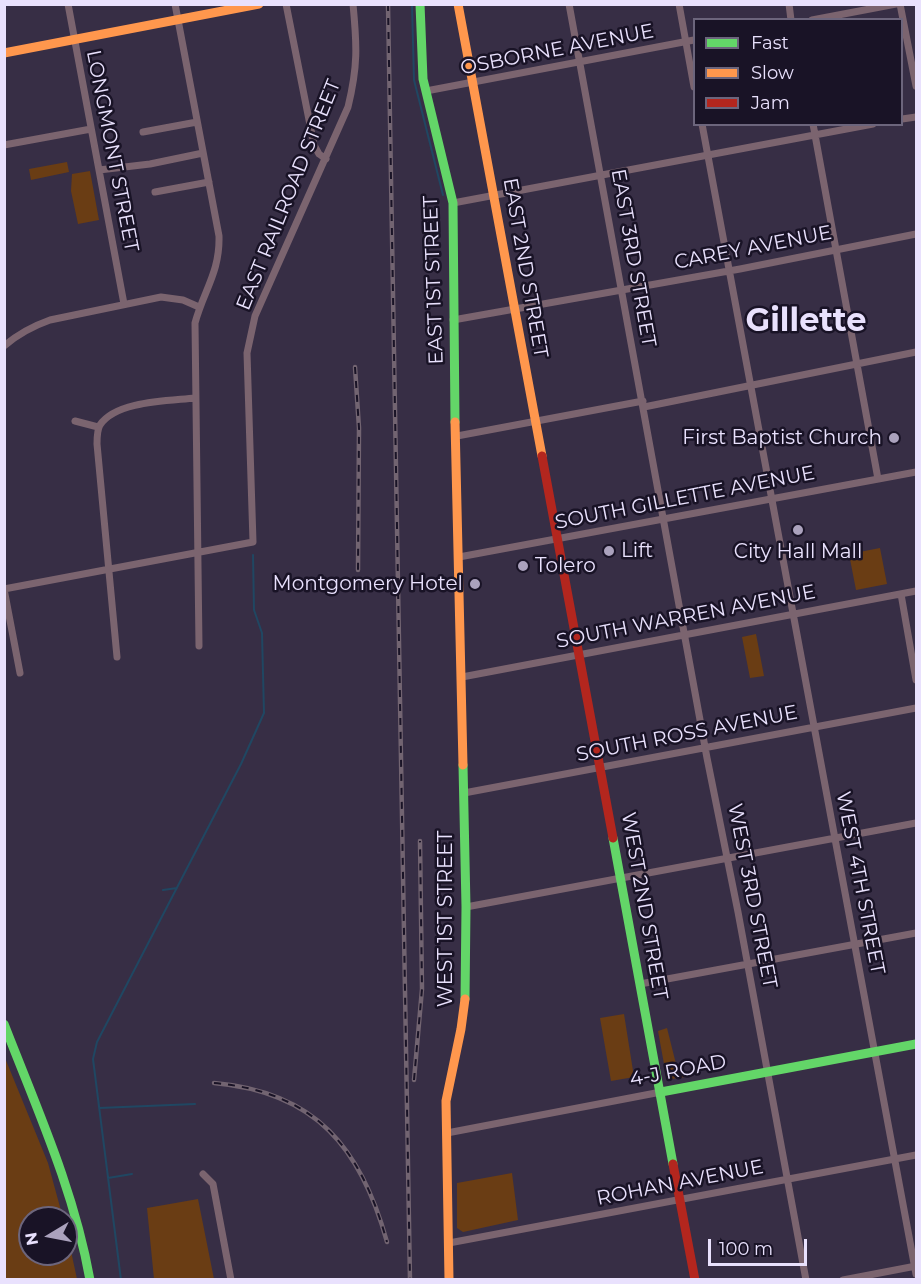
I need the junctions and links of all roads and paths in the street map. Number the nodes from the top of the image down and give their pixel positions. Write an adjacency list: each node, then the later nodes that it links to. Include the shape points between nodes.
1 (68, 4): 14 (street, LONGMONT STREET)
2 (175, 4): 12 (street)
3 (259, 4): 12 (street)
4 (286, 4): 33 (street, via 314,146)
5 (353, 4): 33 (street, EAST RAILROAD STREET, via 355,78 348,107)
6 (420, 4): 22 (street, EAST 1ST STREET)
7 (458, 4): 20 (street, EAST 2ND STREET)
8 (569, 4): 18 (street, EAST 3RD STREET)
9 (679, 4): 16 (street)
10 (898, 4): 11 (street)
11 (823, 18)
12 (178, 20): 14 (street); 23 (street)
13 (903, 27): 21 (street)
14 (74, 39): 17 (street); 27 (street, LONGMONT STREET)
15 (693, 40): 16 (street, OSBORNE AVENUE)
16 (686, 42): 18 (street, OSBORNE AVENUE); 19 (street)
17 (4, 52)
18 (579, 63): 20 (street, OSBORNE AVENUE); 35 (street, EAST 3RD STREET)
19 (693, 81)
20 (473, 82): 22 (street, OSBORNE AVENUE); 38 (street, EAST 2ND STREET)
21 (916, 86)
22 (426, 92): 39 (street, EAST 1ST STREET)
23 (197, 122): 28 (street); 31 (street)
24 (702, 126): 32 (street, WEST 4TH STREET)
25 (814, 126): 29 (street)
26 (863, 126): 29 (street)
27 (91, 129): 30 (street); 34 (street, LONGMONT STREET)
28 (143, 132)
29 (816, 135): 32 (street); 41 (street)
30 (4, 146)
31 (203, 153): 34 (street); 36 (street)
32 (708, 156): 35 (street); 42 (street, WEST 4TH STREET)
33 (326, 159): 63 (street, EAST RAILROAD STREET, via 255,316 247,353 253,542)
34 (99, 170): 44 (street, LONGMONT STREET)
35 (601, 175): 38 (street); 43 (street, EAST 3RD STREET)
36 (208, 182): 37 (street); 45 (street, via 219,254)
37 (155, 192)
38 (493, 195): 39 (street); 46 (street, EAST 2ND STREET)
39 (453, 203): 47 (street, EAST 1ST STREET)
40 (916, 234): 41 (street, CAREY AVENUE)
41 (836, 249): 42 (street, CAREY AVENUE); 50 (street)
42 (729, 270): 43 (street, CAREY AVENUE); 51 (street, WEST 4TH STREET)
43 (622, 289): 46 (street, CAREY AVENUE); 53 (street, EAST 3RD STREET)
44 (124, 304): 45 (street, via 162,297); 48 (street, via 50,320 17,335)
45 (199, 307): 52 (street, via 195,323)
46 (514, 308): 47 (street, CAREY AVENUE); 55 (street, EAST 2ND STREET)
47 (453, 320): 57 (street, EAST 1ST STREET)
48 (4, 346)
49 (916, 352): 50 (street)
50 (857, 363): 51 (street); 59 (street)
51 (750, 385): 53 (street); 60 (street, WEST 4TH STREET)
52 (195, 398): 56 (street, via 123,408 108,415); 63 (street)
53 (643, 404): 55 (street); 61 (street, EAST 3RD STREET)
54 (75, 421): 56 (street)
55 (535, 422): 57 (street); 62 (street, EAST 2ND STREET)
56 (98, 427): 65 (street)
57 (457, 436): 64 (street, EAST 1ST STREET)
58 (916, 472): 59 (street, SOUTH GILLETTE AVENUE)
59 (878, 479): 60 (street, SOUTH GILLETTE AVENUE)
60 (772, 498): 61 (street, SOUTH GILLETTE AVENUE); 69 (street, WEST 4TH STREET)
61 (664, 518): 62 (street, SOUTH GILLETTE AVENUE); 70 (street, WEST 3RD STREET)
62 (557, 538): 64 (street, SOUTH GILLETTE AVENUE); 72 (street, WEST 2ND STREET)
63 (198, 552): 65 (street); 71 (street)
64 (459, 557): 75 (street, WEST 1ST STREET)
65 (108, 569): 66 (street); 73 (street)
66 (4, 589): 74 (street)
67 (916, 591): 68 (street, SOUTH WARREN AVENUE)
68 (901, 594): 69 (street, SOUTH WARREN AVENUE); 76 (street)
69 (794, 614): 70 (street, SOUTH WARREN AVENUE); 78 (street, WEST 4TH STREET)
70 (685, 635): 72 (street, SOUTH WARREN AVENUE); 79 (street, WEST 3RD STREET)
71 (199, 646)
72 (579, 654): 75 (street, SOUTH WARREN AVENUE); 80 (street, WEST 2ND STREET)
73 (117, 657)
74 (20, 673)
75 (462, 677): 81 (street, WEST 1ST STREET)
76 (916, 680)
77 (916, 708): 78 (street, SOUTH ROSS AVENUE)
78 (814, 726): 79 (street, SOUTH ROSS AVENUE); 83 (street, WEST 4TH STREET)
79 (705, 747): 80 (street, SOUTH ROSS AVENUE); 84 (street, WEST 3RD STREET)
80 (600, 767): 81 (street, SOUTH ROSS AVENUE); 85 (street, WEST 2ND STREET)
81 (464, 793): 86 (street, WEST 1ST STREET)
82 (916, 823): 83 (street)
83 (835, 837): 84 (street); 88 (street, WEST 4TH STREET)
84 (728, 857): 85 (street); 89 (street, WEST 3RD STREET)
85 (621, 877): 86 (street); 90 (street, WEST 2ND STREET)
86 (466, 907): 96 (street, WEST 1ST STREET, via 465,1000 447,1088)
87 (916, 933): 88 (street)
88 (855, 945): 89 (street); 93 (street, WEST 4TH STREET)
89 (748, 964): 90 (street); 94 (street, WEST 3RD STREET)
90 (640, 984): 95 (street, WEST 2ND STREET)
91 (4, 1024): 104 (street, via 66,1177)
92 (916, 1044): 93 (street, 4-J ROAD)
93 (875, 1052): 94 (street, 4-J ROAD); 98 (street, WEST 4TH STREET)
94 (767, 1072): 95 (street, 4-J ROAD); 100 (street, WEST 3RD STREET)
95 (661, 1092): 96 (street, 4-J ROAD); 101 (street, WEST 2ND STREET)
96 (447, 1133): 102 (street, WEST 1ST STREET)
97 (916, 1155): 98 (street, ROHAN AVENUE)
98 (895, 1160): 100 (street, ROHAN AVENUE); 103 (street, WEST 4TH STREET)
99 (203, 1174): 105 (street, via 213,1184)
100 (787, 1179): 101 (street, ROHAN AVENUE); 108 (street, WEST 3RD STREET)
101 (681, 1200): 102 (street, ROHAN AVENUE); 107 (street, WEST 2ND STREET)
102 (449, 1243): 106 (street, WEST 1ST STREET)
103 (916, 1269): 109 (street)
104 (90, 1280)
105 (231, 1280)
106 (449, 1280)
107 (695, 1280)
108 (806, 1280)
109 (843, 1280)

